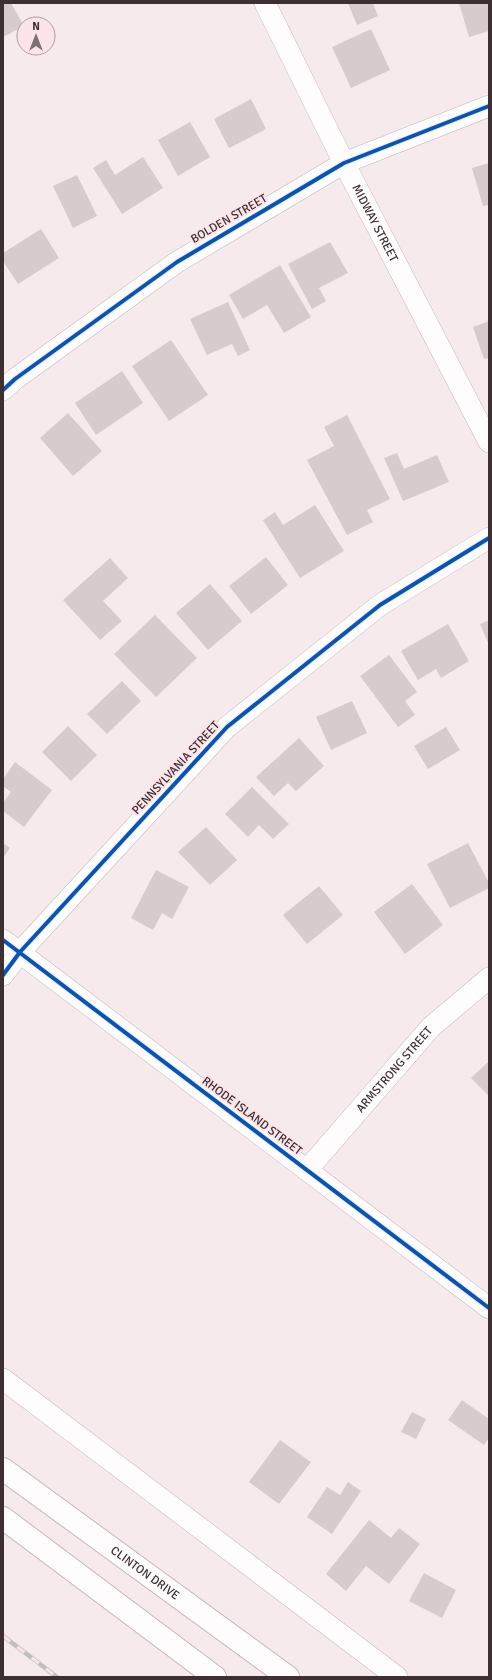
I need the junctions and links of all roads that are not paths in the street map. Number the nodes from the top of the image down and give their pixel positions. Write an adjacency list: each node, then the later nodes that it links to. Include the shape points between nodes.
1 (265, 3): 3 (street, MIDWAY STREET)
2 (489, 106): 3 (street, BOLDEN STREET)
3 (344, 163): 4 (street, BOLDEN STREET, via 177,262); 5 (street, MIDWAY STREET)
4 (3, 390)
5 (489, 442)
6 (489, 538): 8 (street, PENNSYLVANIA STREET, via 380,605 228,726)
7 (3, 940): 8 (street, RHODE ISLAND STREET)
8 (20, 952): 9 (street, PENNSYLVANIA STREET); 11 (street, RHODE ISLAND STREET)
9 (3, 975)
10 (489, 978): 11 (street, ARMSTRONG STREET, via 431,1027)
11 (308, 1170): 12 (street, RHODE ISLAND STREET)
12 (489, 1308)
13 (3, 1379): 18 (street)
14 (3, 1468): 17 (main road, CLINTON DRIVE)
15 (3, 1518): 16 (main road)
16 (215, 1677)
17 (288, 1677)
18 (397, 1677)

